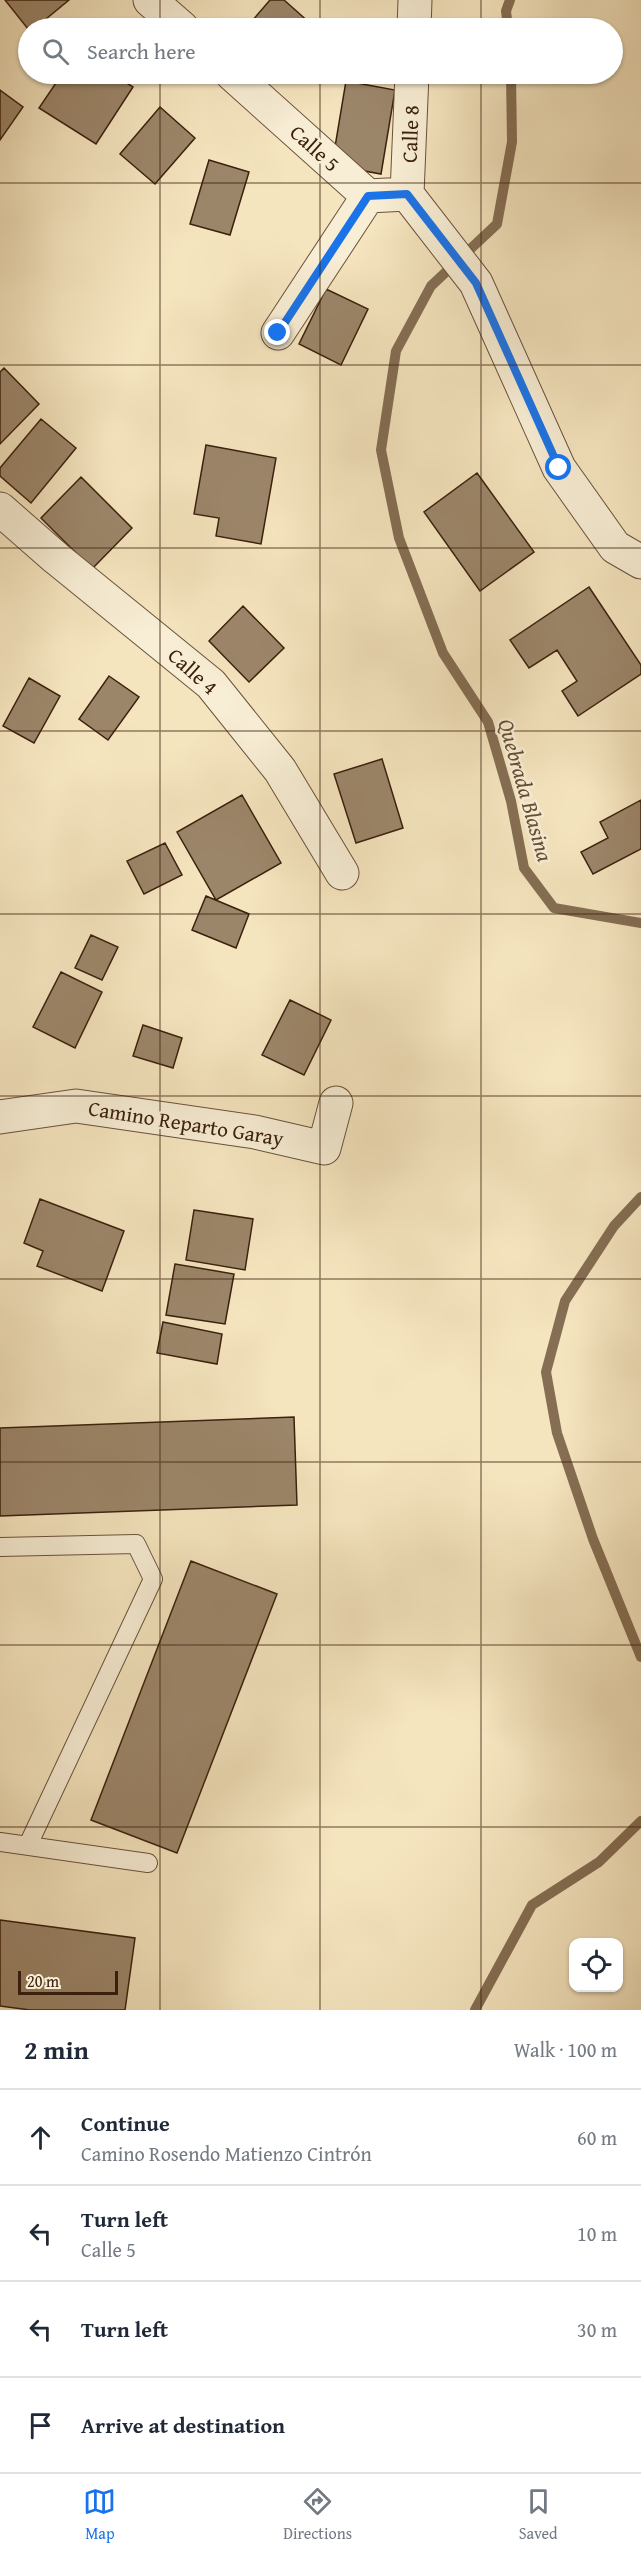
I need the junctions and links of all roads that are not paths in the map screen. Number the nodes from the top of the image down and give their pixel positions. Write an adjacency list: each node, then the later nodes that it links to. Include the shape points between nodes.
1 (150, 0): 3 (street)
2 (415, 0): 4 (street)
3 (171, 18)
4 (414, 18)
5 (243, 84): 8 (street, Calle 5)
6 (412, 84): 7 (street, Calle 8)
7 (407, 194): 8 (street); 11 (street, via 472,278 559,468 615,547)
8 (368, 196): 9 (street)
9 (278, 333)
10 (0, 509): 12 (street, Calle 4, via 212,684 280,770)
11 (641, 562)
12 (342, 873)
13 (336, 1103): 14 (street, Camino Reparto Garay, via 324,1148 255,1132 76,1106)
14 (0, 1117)
15 (0, 1546): 17 (lane, via 136,1544 153,1579)
16 (0, 1842): 17 (lane)
17 (28, 1845): 18 (lane)
18 (148, 1863)

